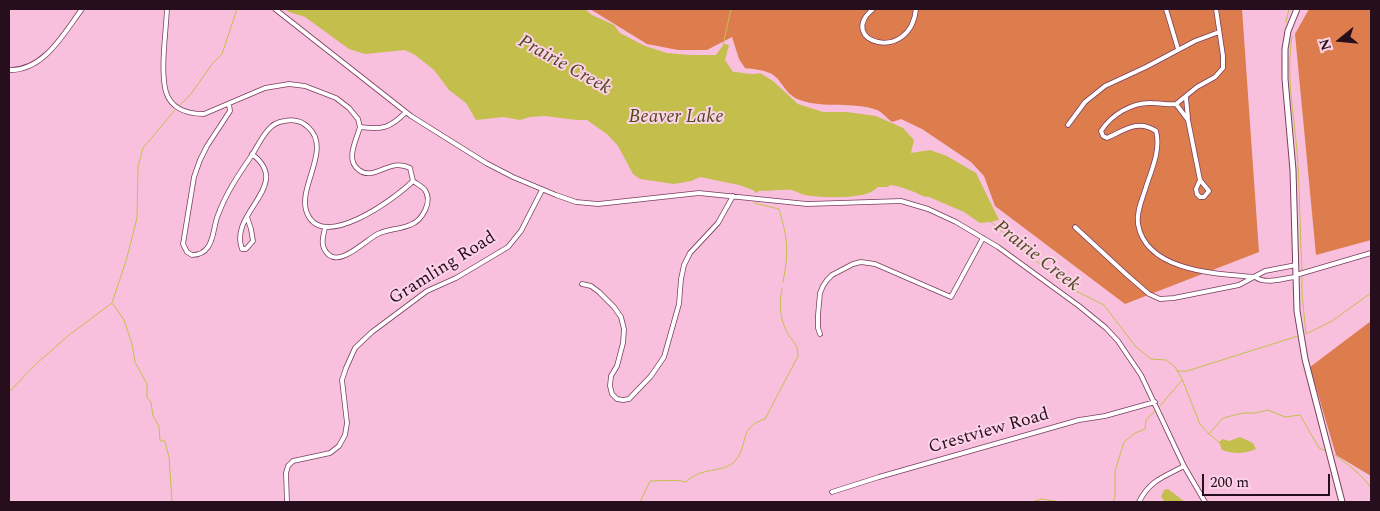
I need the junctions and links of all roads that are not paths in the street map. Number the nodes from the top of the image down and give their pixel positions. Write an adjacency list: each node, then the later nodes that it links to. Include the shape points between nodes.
1 (82, 9): 11 (street, via 51,51 28,66)
2 (166, 9): 13 (street, via 164,79 171,102 183,112 193,114 204,114)
3 (275, 9): 15 (street)
4 (873, 9): 5 (street, via 865,16 864,33 868,39 885,43 903,37 910,30)
5 (916, 9)
6 (1166, 9): 10 (street)
7 (1216, 9): 9 (street)
8 (1297, 9): 29 (main road, via 1285,49)
9 (1219, 32): 10 (street); 12 (street, via 1223,68)
10 (1178, 49): 17 (street, via 1105,86 1085,102)
11 (9, 70)
12 (1186, 98): 14 (street); 16 (street)
13 (229, 104): 18 (street, via 265,88 289,84 305,86 336,98 358,120); 19 (street, via 230,111 207,146 194,177 183,244 186,252 192,255 208,247 221,206)
14 (1176, 104): 16 (street); 31 (street, via 1140,104 1116,116 1105,124 1101,132 1107,138 1134,126 1147,125 1156,131 1159,140 1156,154 1139,208 1138,223 1144,238 1154,252 1169,262)
15 (406, 112): 18 (street, via 384,128); 22 (street, via 486,163)
16 (1188, 120): 20 (street)
17 (1068, 125)
18 (360, 127): 21 (street, via 353,165 367,174 403,164 410,168)
19 (252, 154): 24 (street, via 261,161 267,180); 26 (street, via 276,123 296,120 313,131 317,153 305,200 306,209 309,216)
20 (1200, 180)
21 (413, 181): 26 (street, via 367,214 333,228); 26 (street, via 425,189 428,197 423,216 413,225 379,233 355,251 335,257 324,251)
22 (542, 190): 23 (street, via 576,202 598,204 699,193); 37 (street, Gramling Road, via 521,231 508,247 427,291 355,348 342,380 347,423 345,435 330,453 293,461 288,466)
23 (733, 196): 27 (street, via 807,204 901,201 928,209); 32 (street, via 718,223 690,253 684,265 679,304 664,357 629,399 617,399 610,386 623,343 621,317 599,292)
24 (247, 217): 24 (street, via 240,232 242,249 253,241)
25 (1075, 227): 31 (street, via 1126,275 1160,299 1239,284)
26 (325, 228)
27 (983, 238): 33 (street, via 951,297 868,262 853,264 832,275 823,286 819,301); 34 (street, via 1106,328 1130,358)
28 (1371, 253): 30 (street)
29 (1296, 265): 30 (main road); 31 (street, via 1265,271)
30 (1296, 276): 31 (street, via 1268,281); 40 (main road, via 1303,350)
31 (1255, 277)
32 (582, 284)
33 (820, 334)
34 (1155, 402): 35 (street); 36 (street, Crestview Road, via 1079,420)
35 (1184, 466): 38 (street, via 1145,490); 39 (street)
36 (832, 492)
37 (288, 502)
38 (1139, 502)
39 (1205, 502)
40 (1342, 502)

